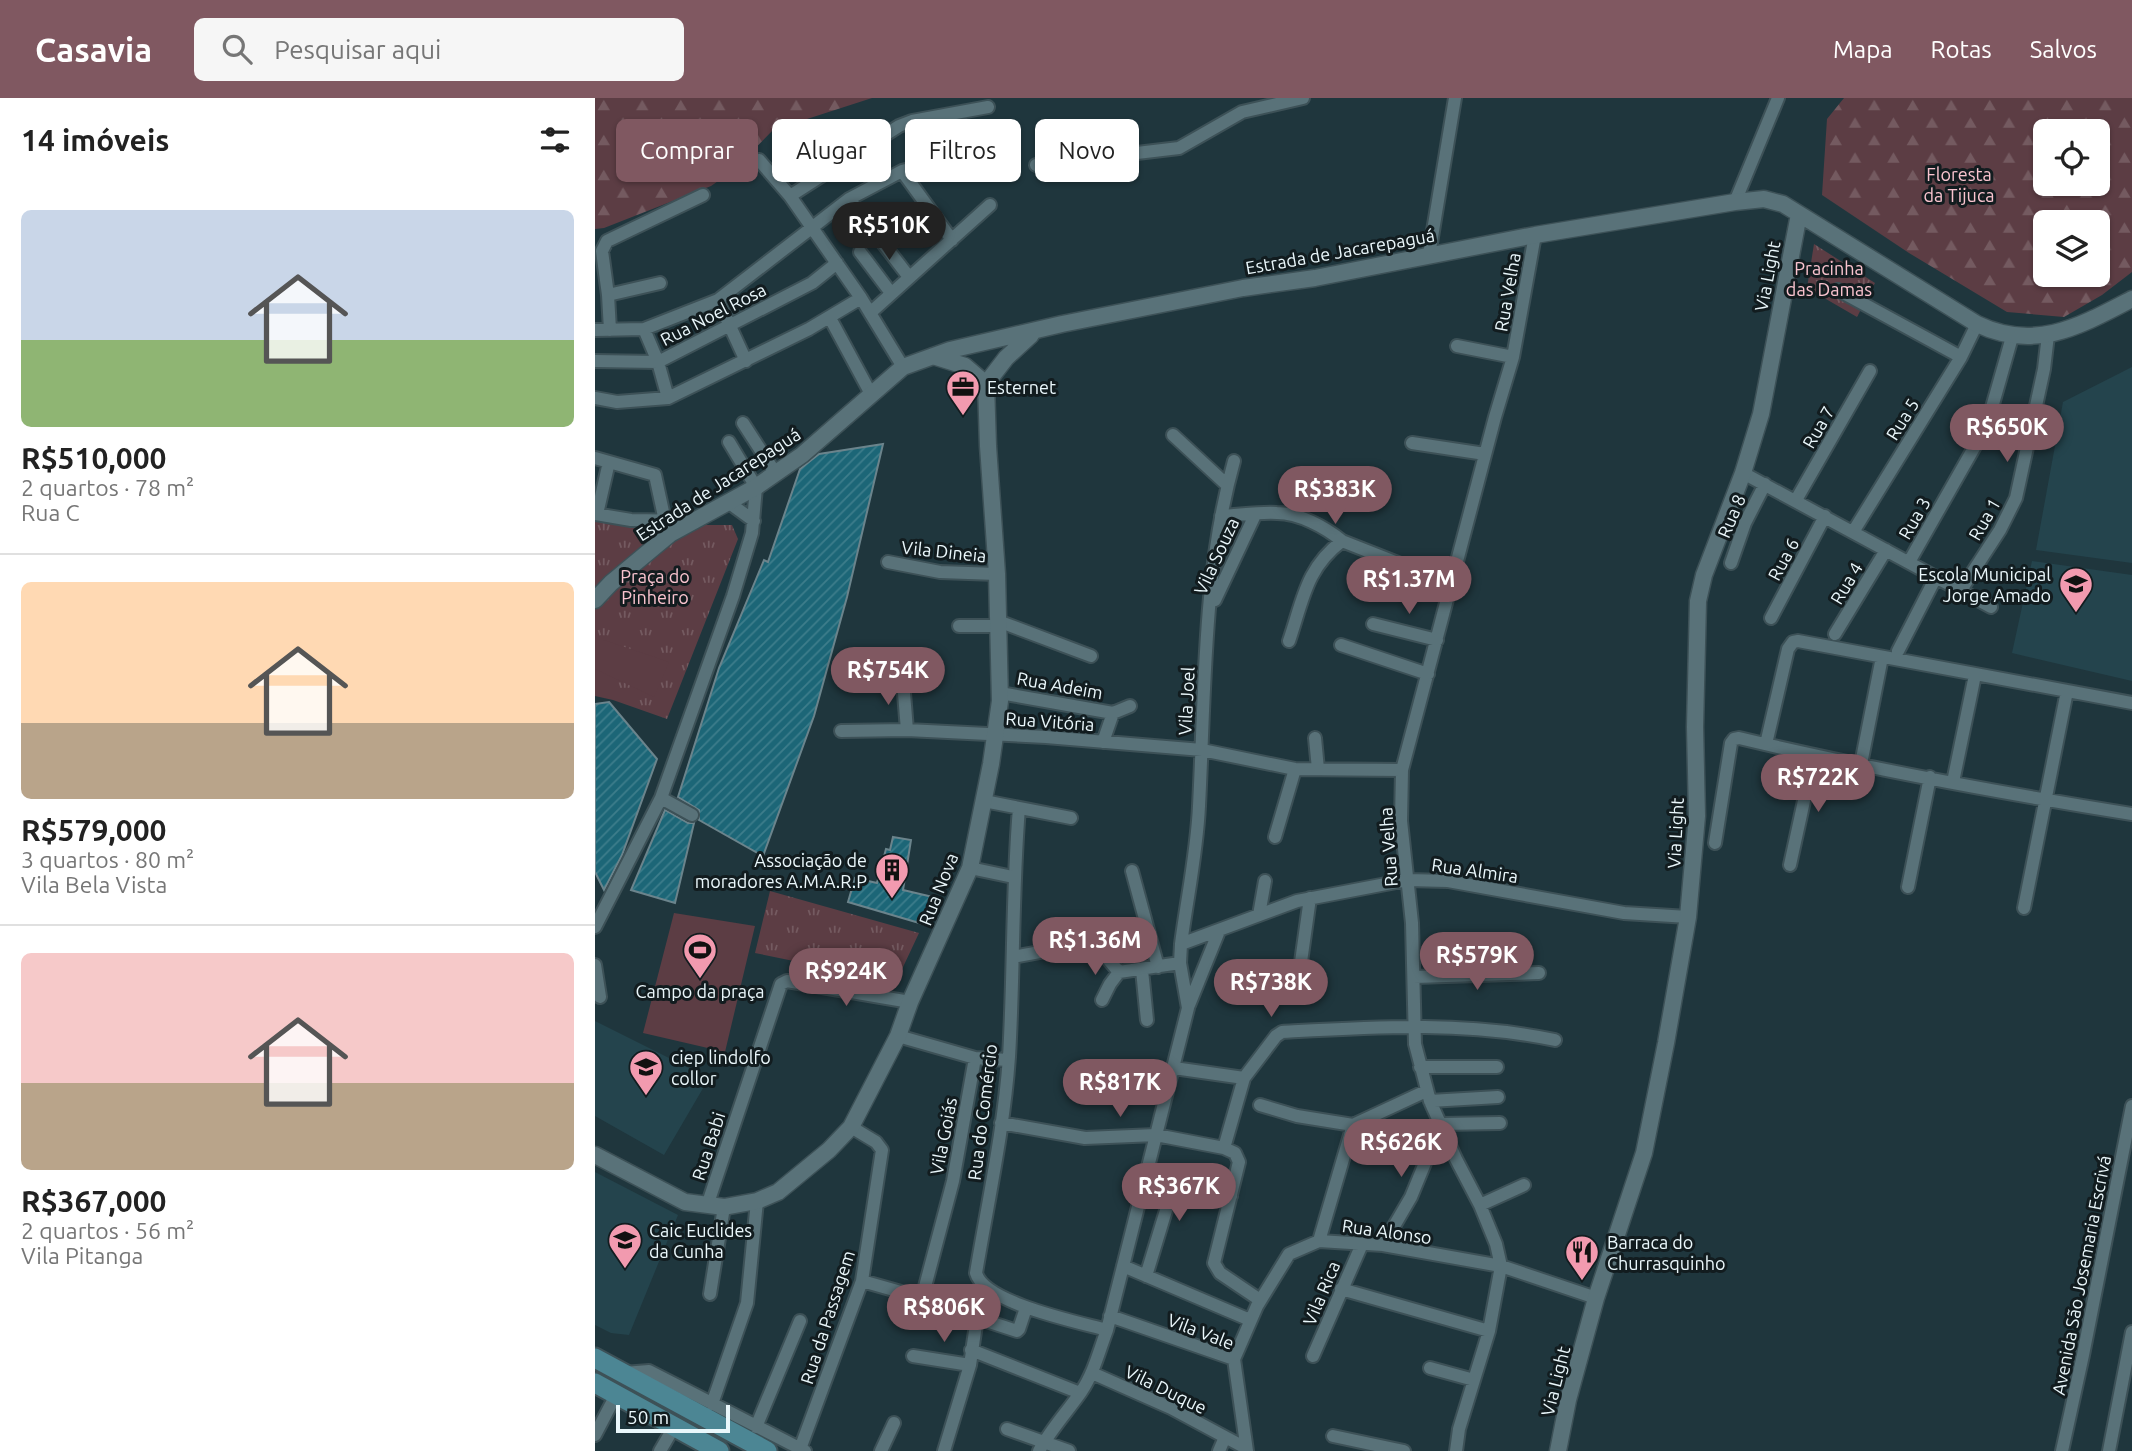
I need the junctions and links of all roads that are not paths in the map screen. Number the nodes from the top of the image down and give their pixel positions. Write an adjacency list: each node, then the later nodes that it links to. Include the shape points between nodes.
1 (1303, 98): 5 (street, via 1242,112 1179,148)
2 (1455, 98): 19 (street)
3 (1778, 98): 12 (street)
4 (988, 107): 10 (street, via 899,126)
5 (1139, 153)
6 (759, 160): 10 (street)
7 (905, 170): 8 (street)
8 (902, 171): 11 (street); 17 (street)
9 (703, 195): 25 (street, via 607,241 602,251)
10 (790, 196): 15 (street)
11 (849, 199): 15 (street); 21 (street)
12 (1735, 202): 14 (street, Estrada de Jacarepaguá, via 1773,200); 16 (street, Estrada de Jacarepaguá)
13 (990, 205): 17 (street)
14 (1799, 214): 31 (street, Estrada de Jacarepaguá); 60 (street, Via Light, via 1761,414)
15 (813, 226): 20 (street); 28 (street)
16 (1535, 235): 19 (street, Estrada de Jacarepaguá); 41 (street, Rua Velha)
17 (953, 240): 21 (street)
18 (860, 252): 24 (street)
19 (1429, 255): 36 (street, Estrada de Jacarepaguá)
20 (837, 263): 26 (street); 32 (street, Rua Noel Rosa, via 812,283)
21 (909, 277): 24 (street)
22 (660, 282): 25 (street)
23 (1838, 290): 42 (street)
24 (891, 293): 29 (street)
25 (608, 295): 34 (street)
26 (860, 298): 29 (street); 30 (street)
27 (2132, 299): 37 (street, Estrada de Jacarepaguá, via 2077,327)
28 (718, 300): 32 (street); 35 (street)
29 (870, 313): 46 (street)
30 (830, 318): 44 (street); 49 (street)
31 (1977, 324): 38 (street, Estrada de Jacarepaguá); 42 (street, Rua 5)
32 (729, 326): 44 (street); 45 (street, Rua Noel Rosa)
33 (595, 330): 34 (street)
34 (610, 330): 35 (street)
35 (644, 330): 45 (street)
36 (1036, 331): 40 (street, Estrada de Jacarepaguá); 48 (street)
37 (2047, 335): 38 (street, Estrada de Jacarepaguá); 83 (street, Rua 1, via 2016,498)
38 (2012, 337): 78 (street, Rua 3, via 1987,425)
39 (1457, 346): 41 (street)
40 (933, 356): 46 (street, Estrada de Jacarepaguá); 48 (street, via 965,366)
41 (1513, 357): 56 (street, Rua Velha)
42 (1961, 357): 74 (street, Rua 5)
43 (595, 361): 45 (street, Rua Noel Rosa)
44 (745, 361): 51 (street)
45 (657, 362): 51 (street)
46 (903, 367): 49 (street, Estrada de Jacarepaguá)
47 (1870, 371): 65 (street, Rua 7)
48 (986, 384): 80 (street, Rua Nova)
49 (871, 394): 61 (street, Estrada de Jacarepaguá)
50 (595, 398): 51 (street, via 617,402)
51 (668, 398)
52 (743, 423): 61 (street)
53 (1173, 435): 63 (street)
54 (729, 442): 64 (street)
55 (1412, 443): 56 (street)
56 (1485, 454): 82 (street, Rua Velha)
57 (595, 458): 59 (street)
58 (1234, 461): 63 (street, Vila Joel)
59 (609, 462): 67 (street); 71 (street, via 657,477)
60 (1743, 473): 62 (street); 139 (street, Via Light, via 1698,601 1697,816)
61 (776, 474): 64 (street, Estrada de Jacarepaguá)
62 (1765, 484): 65 (street); 79 (street, Rua 8)
63 (1227, 485): 69 (street, Vila Joel)
64 (756, 487): 66 (street, Estrada de Jacarepaguá); 73 (street)
65 (1796, 500): 70 (street)
66 (728, 502): 72 (street, Estrada de Jacarepaguá); 73 (street)
67 (596, 514): 71 (street)
68 (1255, 515): 69 (street); 75 (street, via 1278,512 1294,516 1329,530); 86 (street, Vila Souza)
69 (1221, 516): 86 (street, Vila Joel)
70 (1825, 516): 74 (street); 87 (street, Rua 6)
71 (665, 521): 72 (street)
72 (693, 521): 84 (street, Estrada de Jacarepaguá, via 670,534)
73 (754, 521): 120 (street, via 733,596)
74 (1853, 532): 76 (street)
75 (1342, 541): 82 (street); 93 (street, via 1313,570)
76 (1886, 550): 78 (street); 91 (street, Rua 4)
77 (888, 562): 80 (street, Vila Dineia, via 940,572)
78 (1909, 562): 81 (street)
79 (1731, 564)
80 (997, 574): 88 (street, Rua Nova)
81 (1937, 577): 83 (street); 95 (street)
82 (1451, 584): 92 (street, Rua Velha)
83 (1961, 590): 85 (street)
84 (595, 600)
85 (1991, 607)
86 (1210, 613): 112 (street, Vila Joel)
87 (1771, 618)
88 (998, 623): 90 (street); 96 (street); 102 (street, Rua Nova)
89 (1373, 624): 92 (street)
90 (960, 626)
91 (1835, 634)
92 (1437, 640): 98 (street, Rua Velha)
93 (1289, 641)
94 (1341, 645): 98 (street)
95 (1898, 651)
96 (1091, 656)
97 (1882, 657): 99 (street); 111 (street, via 1793,642); 114 (street)
98 (1428, 674): 117 (street, Rua Velha)
99 (1975, 675): 101 (street); 119 (street)
100 (903, 681): 106 (street)
101 (2067, 691): 103 (street); 121 (street)
102 (1000, 693): 105 (street, Rua Adeim); 108 (street, Rua Nova)
103 (2132, 703)
104 (1130, 706): 105 (street)
105 (1113, 713): 110 (street)
106 (907, 730): 107 (street, Rua Vitória); 108 (street, Rua Vitória)
107 (841, 731)
108 (995, 735): 110 (street, Rua Vitória); 122 (street, Rua Nova)
109 (1315, 738): 116 (street)
110 (1103, 742): 112 (street, Rua Vitória)
111 (1766, 744): 113 (street); 128 (street, via 1739,738 1732,741)
112 (1202, 750): 115 (street, Rua Vitória); 142 (street, Vila Joel)
113 (1814, 755): 114 (street); 129 (street)
114 (1861, 764): 118 (street)
115 (1294, 769): 116 (street, Rua Vitória); 127 (street)
116 (1318, 769): 117 (street, Rua Vitória)
117 (1402, 770): 133 (street, Rua Velha)
118 (1930, 777): 119 (street); 135 (street)
119 (1952, 782): 121 (street)
120 (661, 798): 125 (street); 140 (street)
121 (2045, 800): 124 (street); 137 (street)
122 (984, 801): 123 (street); 130 (street, Rua Nova)
123 (1019, 808): 126 (street); 132 (street, Rua do Comércio)
124 (2132, 814)
125 (692, 815)
126 (1072, 818)
127 (1275, 837)
128 (1715, 843)
129 (1790, 865)
130 (970, 868): 132 (street); 154 (street, Rua Nova)
131 (1132, 871): 147 (street)
132 (1013, 877): 143 (street, Rua do Comércio)
133 (1407, 880): 136 (street, Rua Almira); 139 (street, Rua Almira, via 1448,881 1624,913); 151 (street, Rua Velha)
134 (1265, 881): 138 (street)
135 (1908, 887)
136 (1310, 898): 138 (street, Rua Almira); 144 (street)
137 (2024, 908)
138 (1259, 915): 141 (street, Rua Almira)
139 (1688, 918): 196 (street, Via Light, via 1644,1153)
140 (595, 927)
141 (1219, 931): 142 (street, Rua Almira); 155 (street)
142 (1181, 944): 145 (street, Vila Joel)
143 (1013, 957): 149 (street, via 1093,943); 161 (street, Rua do Comércio)
144 (1301, 962)
145 (1180, 963): 147 (street); 155 (street, Vila Joel)
146 (595, 965): 152 (street)
147 (1159, 967): 148 (street)
148 (1142, 970): 149 (street); 156 (street)
149 (1119, 972): 153 (street)
150 (1539, 973): 151 (street)
151 (1414, 978): 157 (street, Rua Velha)
152 (600, 997)
153 (1102, 1000)
154 (910, 1002): 158 (street, Rua Nova); 184 (street, Rua Babi, via 787,981 778,989)
155 (1188, 1008): 163 (street)
156 (1147, 1020)
157 (1414, 1025): 159 (street, via 1518,1032); 162 (street, Rua Velha); 165 (street, via 1282,1032)
158 (898, 1036): 160 (street); 174 (street, Rua Nova)
159 (1555, 1040)
160 (975, 1058): 161 (street); 195 (street, Vila Goiás, via 953,1181)
161 (1009, 1059): 170 (street, Rua do Comércio)
162 (1420, 1067): 164 (street); 166 (street, Rua Velha)
163 (1174, 1068): 165 (street); 175 (street)
164 (1496, 1068)
165 (1244, 1078): 176 (street)
166 (1428, 1096): 167 (street); 172 (street, Rua Velha); 173 (street)
167 (1498, 1097)
168 (1260, 1105): 173 (street)
169 (2132, 1106): 239 (street, Avenida São Josemaria Escrivá)
170 (1001, 1123): 175 (street, via 1085,1138); 198 (street, Rua do Comércio, via 976,1273 981,1284)
171 (1500, 1123): 172 (street)
172 (1441, 1124): 183 (street, Rua Velha); 188 (street, via 1411,1197)
173 (1353, 1125): 186 (street, Vila Rica)
174 (851, 1127): 182 (street, Rua Nova, via 778,1192); 192 (street, Rua da Passagem, via 882,1150)
175 (1156, 1135): 176 (street); 179 (street)
176 (1224, 1149): 181 (street, via 1235,1153 1239,1162)
177 (595, 1155): 184 (street, Rua Nova, via 685,1202)
178 (1524, 1185): 183 (street)
179 (1142, 1189): 180 (street); 189 (street)
180 (1171, 1194): 181 (street, via 1197,1186); 191 (street)
181 (1231, 1196): 197 (street, via 1214,1263 1220,1273)
182 (757, 1200): 185 (street, Rua Nova); 219 (street, via 747,1303)
183 (1481, 1205): 190 (street, Rua Velha)
184 (707, 1206): 185 (street, Rua Nova)
185 (724, 1206): 194 (street)
186 (1319, 1241): 187 (street, Rua Alonso); 197 (street, Rua Alonso, via 1289,1254)
187 (1362, 1244): 188 (street, Rua Alonso); 193 (street, Vila Rica)
188 (1383, 1245): 190 (street, Rua Alonso)
189 (1123, 1266): 191 (street); 199 (street)
190 (1501, 1266): 196 (street, Rua Alonso); 204 (street, Rua Velha)
191 (1146, 1276): 201 (street)
192 (862, 1280): 195 (street); 228 (street, Rua da Passagem)
193 (1341, 1289): 204 (street); 208 (street, Vila Rica)
194 (710, 1294)
195 (922, 1298): 200 (street)
196 (1597, 1298): 238 (street, Via Light, via 1568,1400)
197 (1260, 1300): 201 (street, Rua Alonso)
198 (1026, 1308): 200 (street, via 1017,1331); 203 (street, Rua do Comércio)
199 (1110, 1317): 203 (street); 210 (street, Vila Vale)
200 (977, 1318): 206 (street)
201 (1251, 1320): 210 (street, Rua Alonso)
202 (800, 1321): 226 (street)
203 (1107, 1330): 214 (street)
204 (1489, 1331): 215 (street, Rua Velha)
205 (2132, 1332): 240 (street)
206 (971, 1350): 211 (street); 217 (street)
207 (913, 1356): 211 (street)
208 (1313, 1356)
209 (595, 1358): 213 (main road)
210 (1234, 1359): 229 (street, Vila Vale)
211 (970, 1365): 233 (street)
212 (1430, 1367): 215 (street)
213 (624, 1373): 219 (street, via 649,1371); 226 (main road)
214 (1092, 1373): 217 (street); 225 (street, Vila Duque)
215 (1474, 1380): 237 (street, Rua Velha)
216 (595, 1383): 218 (main road)
217 (1080, 1393): 227 (street)
218 (616, 1395): 221 (main road); 223 (street)
219 (712, 1404): 226 (street)
220 (894, 1423): 232 (street)
221 (674, 1427): 230 (street); 231 (main road)
222 (1007, 1429): 227 (street)
223 (595, 1435)
224 (1333, 1436): 236 (street)
225 (1225, 1437): 229 (street, Vila Duque); 235 (street)
226 (763, 1439): 228 (street)
227 (1041, 1447): 234 (street)
228 (803, 1450)
229 (1246, 1450)
230 (660, 1451)
231 (719, 1451)
232 (881, 1451)
233 (944, 1451)
234 (1069, 1451)
235 (1219, 1451)
236 (1404, 1451)
237 (1456, 1451)
238 (1559, 1451)
239 (2062, 1451)
240 (2109, 1451)

